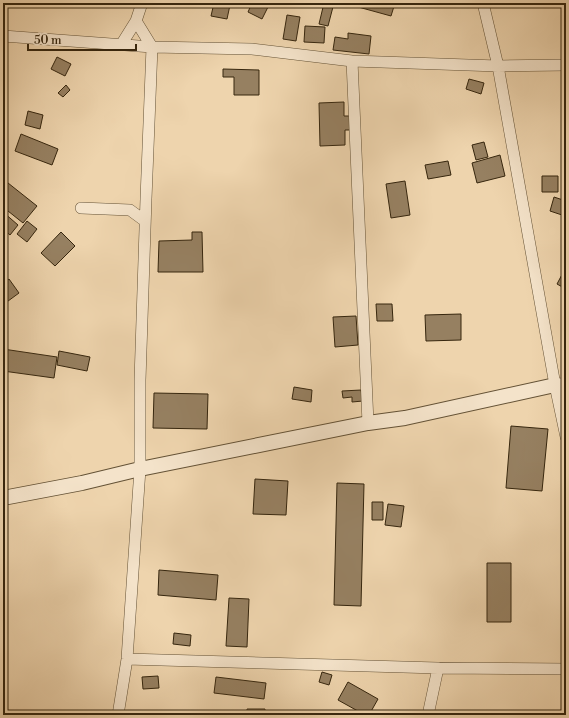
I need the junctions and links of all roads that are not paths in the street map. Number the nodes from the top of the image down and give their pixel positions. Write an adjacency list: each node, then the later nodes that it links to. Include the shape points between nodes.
1 (142, 3): 3 (street)
2 (483, 3): 9 (street)
3 (136, 21): 5 (street); 6 (street)
4 (3, 36): 5 (street)
5 (122, 45): 6 (street)
6 (152, 47): 7 (street, via 252,49); 10 (street)
7 (352, 61): 9 (street); 15 (street)
8 (566, 65): 9 (street)
9 (498, 66): 14 (street)
10 (146, 199): 12 (street); 13 (street)
11 (81, 208): 12 (street)
12 (130, 210): 13 (street)
13 (145, 221): 17 (street)
14 (561, 384): 15 (street, via 405,418); 16 (street)
15 (368, 423): 17 (street)
16 (566, 437)
17 (140, 469): 18 (street); 19 (street)
18 (3, 498)
19 (128, 659): 20 (street); 22 (street)
20 (438, 668): 21 (street); 23 (street)
21 (566, 669)
22 (118, 715)
23 (428, 715)

